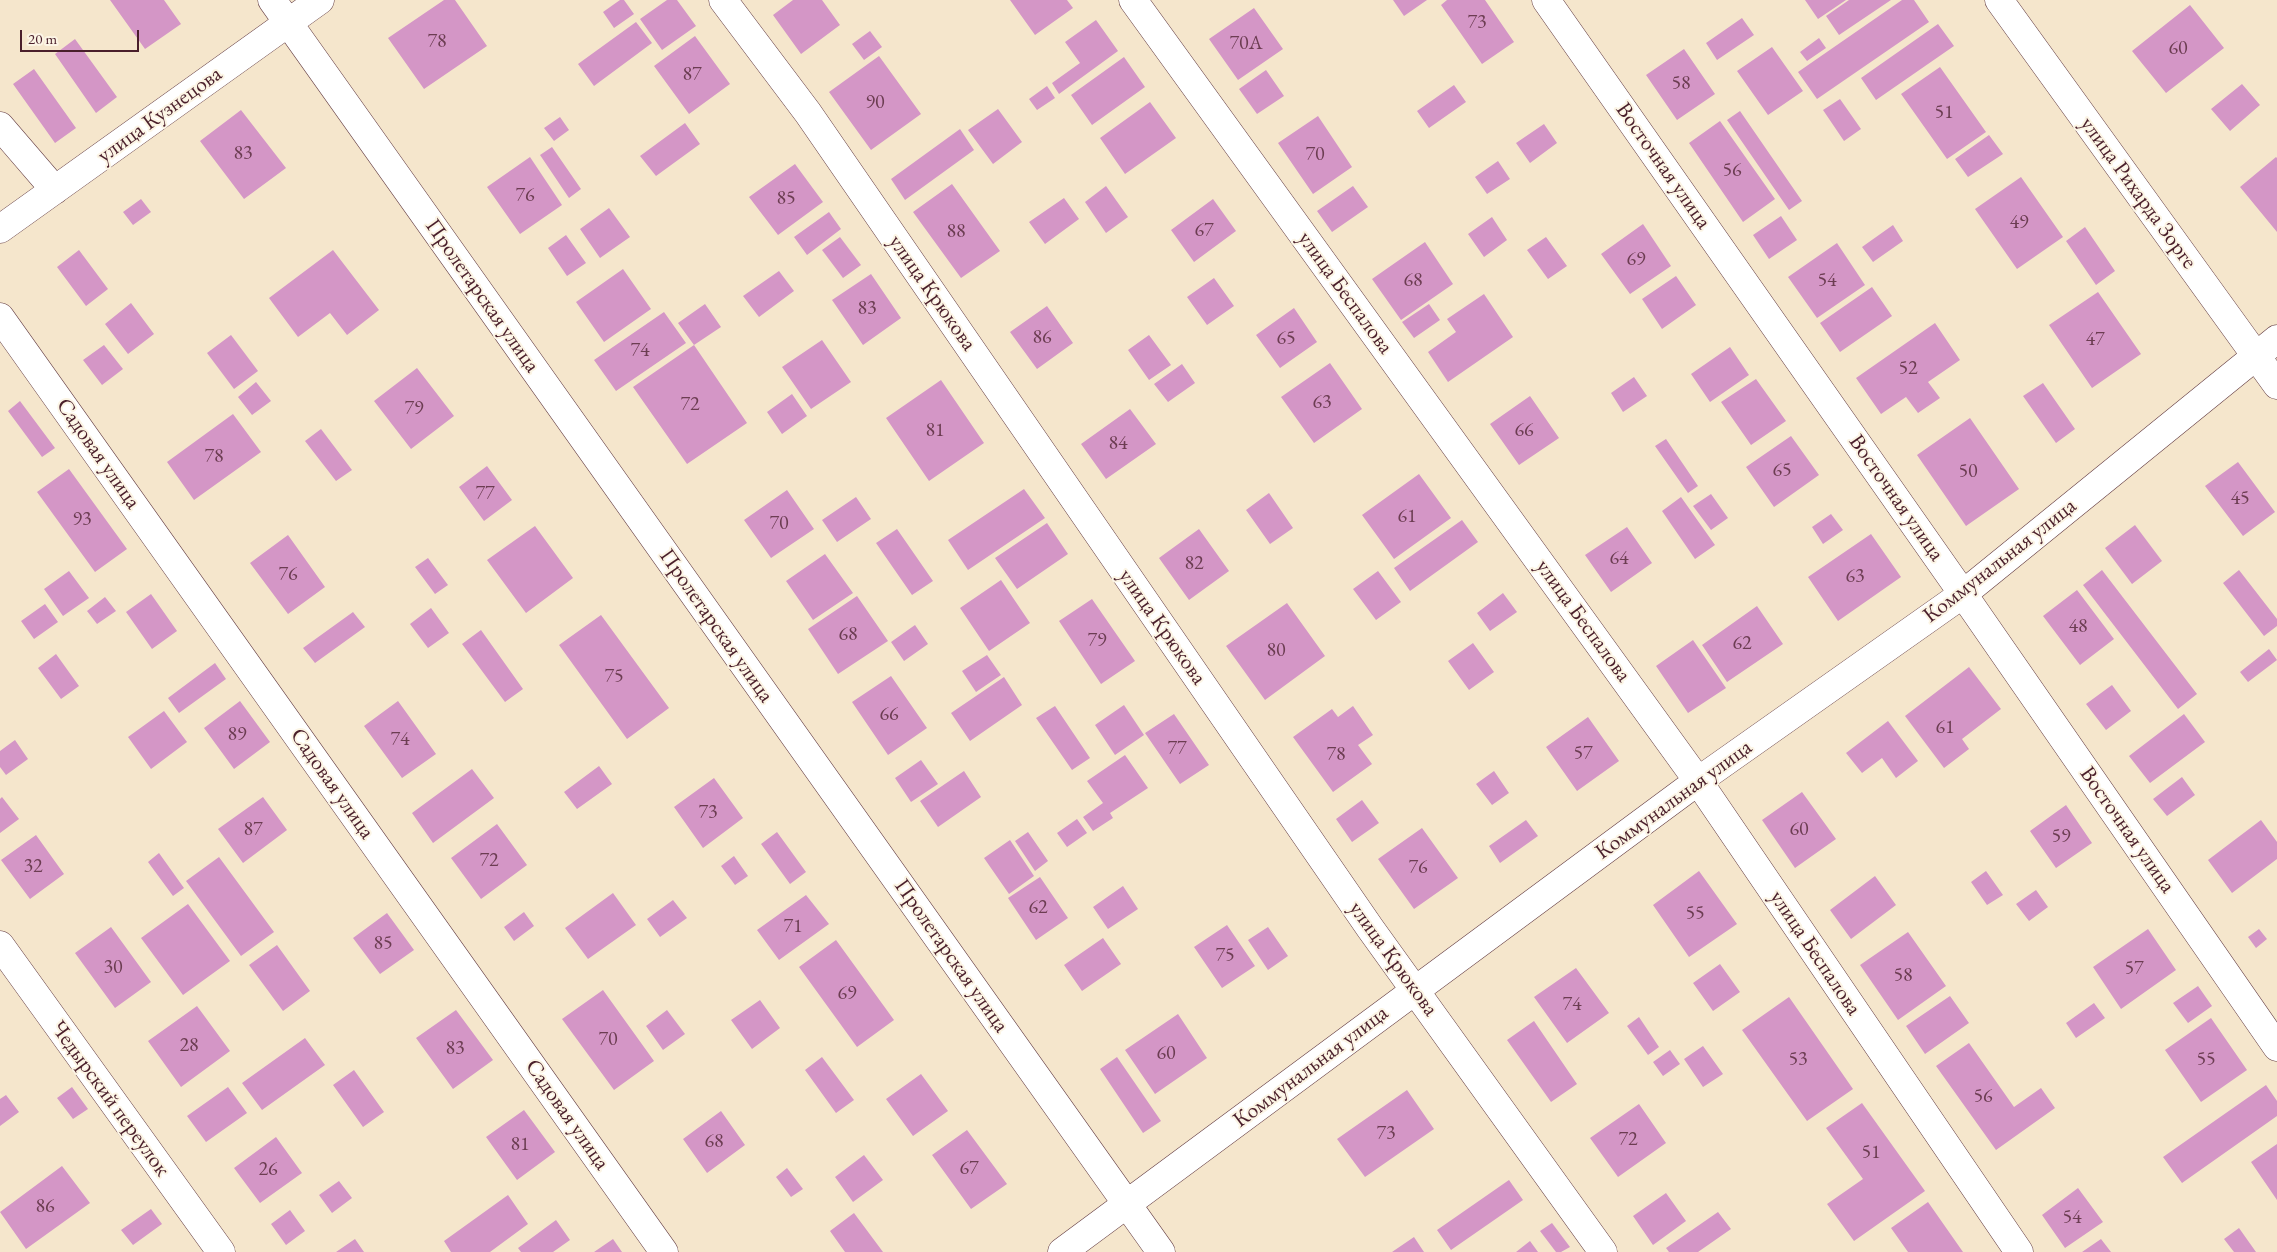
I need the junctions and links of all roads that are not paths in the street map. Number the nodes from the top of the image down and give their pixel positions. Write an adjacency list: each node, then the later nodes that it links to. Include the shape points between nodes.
1 (272, 0): 7 (street, Пролетарская улица)
2 (320, 0): 7 (street, улица Кузнецова)
3 (723, 0): 18 (street, улица Крюкова, via 808,112)
4 (1133, 0): 16 (street, улица Беспалова)
5 (1546, 0): 15 (street, Восточная улица)
6 (1999, 0): 13 (street, улица Рихарда Зорге)
7 (288, 23): 9 (street, улица Кузнецова); 20 (street, Пролетарская улица)
8 (0, 126): 9 (street)
9 (55, 190): 10 (street, улица Кузнецова)
10 (0, 229)
11 (0, 317): 22 (street, Садовая улица)
12 (2277, 339): 13 (street, Коммунальная улица)
13 (2256, 356): 14 (street, улица Рихарда Зорге); 15 (street, Коммунальная улица)
14 (2277, 385)
15 (1964, 594): 16 (street, Коммунальная улица); 19 (street, Восточная улица)
16 (1698, 781): 18 (street, Коммунальная улица); 26 (street, улица Беспалова)
17 (0, 945): 21 (street, Чедырский переулок)
18 (1415, 990): 20 (street, Коммунальная улица); 25 (street, улица Крюкова)
19 (2277, 1047)
20 (1127, 1204): 23 (street, Коммунальная улица); 24 (street, Пролетарская улица)
21 (221, 1252)
22 (664, 1252)
23 (1062, 1252)
24 (1161, 1252)
25 (1603, 1252)
26 (2019, 1252)

